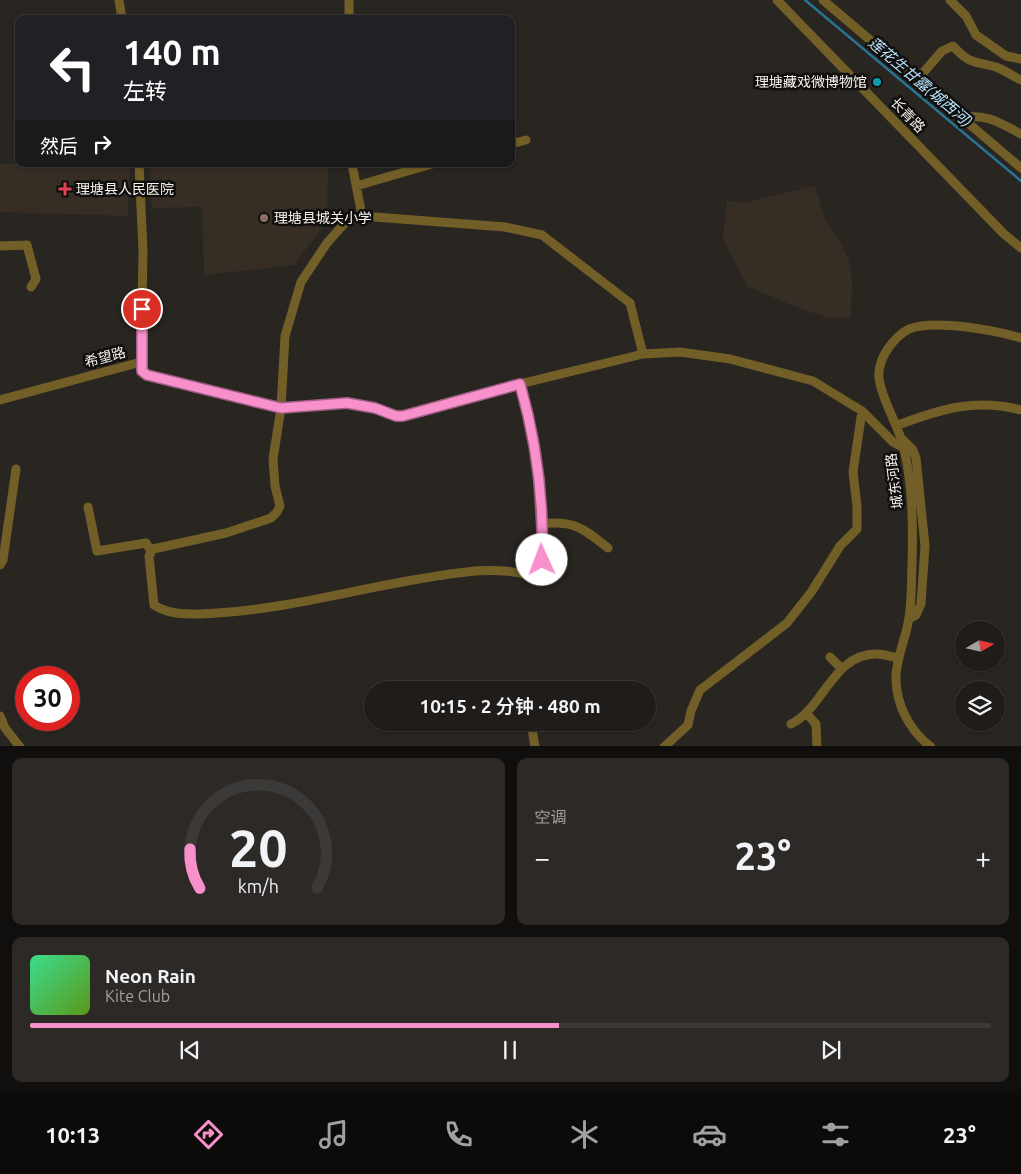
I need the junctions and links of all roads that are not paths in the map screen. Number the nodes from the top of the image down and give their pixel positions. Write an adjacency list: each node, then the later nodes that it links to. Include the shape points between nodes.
1 (119, 0): 6 (street)
2 (349, 0): 7 (street)
3 (777, 0): 22 (street, 长青路)
4 (823, 0): 9 (street)
5 (950, 0): 8 (street, via 966,16 976,36 1006,56)
6 (121, 15)
7 (349, 15)
8 (1021, 59)
9 (917, 80): 10 (street, via 942,51 954,46 963,57 978,65 996,67); 11 (street)
10 (1021, 80)
11 (961, 117): 12 (street, via 990,117); 18 (street)
12 (1021, 134)
13 (526, 140): 14 (street)
14 (515, 143)
15 (139, 167): 26 (street, 希望路, via 143,251)
16 (353, 167): 19 (street)
17 (422, 167): 19 (street)
18 (1021, 168)
19 (356, 186): 20 (street)
20 (362, 216): 25 (street, via 505,227 542,235 630,303); 29 (street, via 344,224 301,282 286,336)
21 (0, 246): 23 (street, via 27,245 36,279)
22 (1021, 248)
23 (31, 288)
24 (1021, 338): 32 (street, 城东河路, via 939,326 922,326 902,333 885,353 879,377)
25 (643, 354): 27 (street); 30 (street, via 680,352 730,359 813,381)
26 (141, 362): 28 (street, 希望路); 29 (street, via 142,371 147,375)
27 (520, 384): 29 (street, via 403,416 347,403); 36 (street, via 535,445)
28 (0, 400)
29 (281, 408): 38 (street, via 274,459 280,506 275,515 226,533)
30 (862, 410): 33 (street, via 892,442); 49 (street, via 853,472 858,507 856,529 840,546 787,623 700,690 688,725)
31 (1021, 410): 32 (street, via 1000,405 950,407)
32 (898, 424): 33 (street, 城东河路)
33 (903, 444): 41 (street, 城东河路, via 912,517 909,619)
34 (16, 469): 39 (street)
35 (88, 507): 38 (street, via 98,551 146,543)
36 (540, 524): 37 (street, via 563,522 577,526); 38 (street, via 542,560 532,576 509,571 468,572 226,612 179,613 154,605)
37 (608, 548)
38 (151, 551)
39 (0, 565)
40 (830, 657): 42 (street)
41 (900, 658): 42 (street, via 875,654); 51 (street, 城东河路, via 896,675 902,707 917,736)
42 (841, 668): 43 (street)
43 (807, 714): 45 (street); 50 (street, via 816,724)
44 (0, 716): 47 (street)
45 (791, 724)
46 (532, 731): 48 (street)
47 (20, 746)
48 (535, 746)
49 (664, 746)
50 (817, 746)
51 (931, 746)

